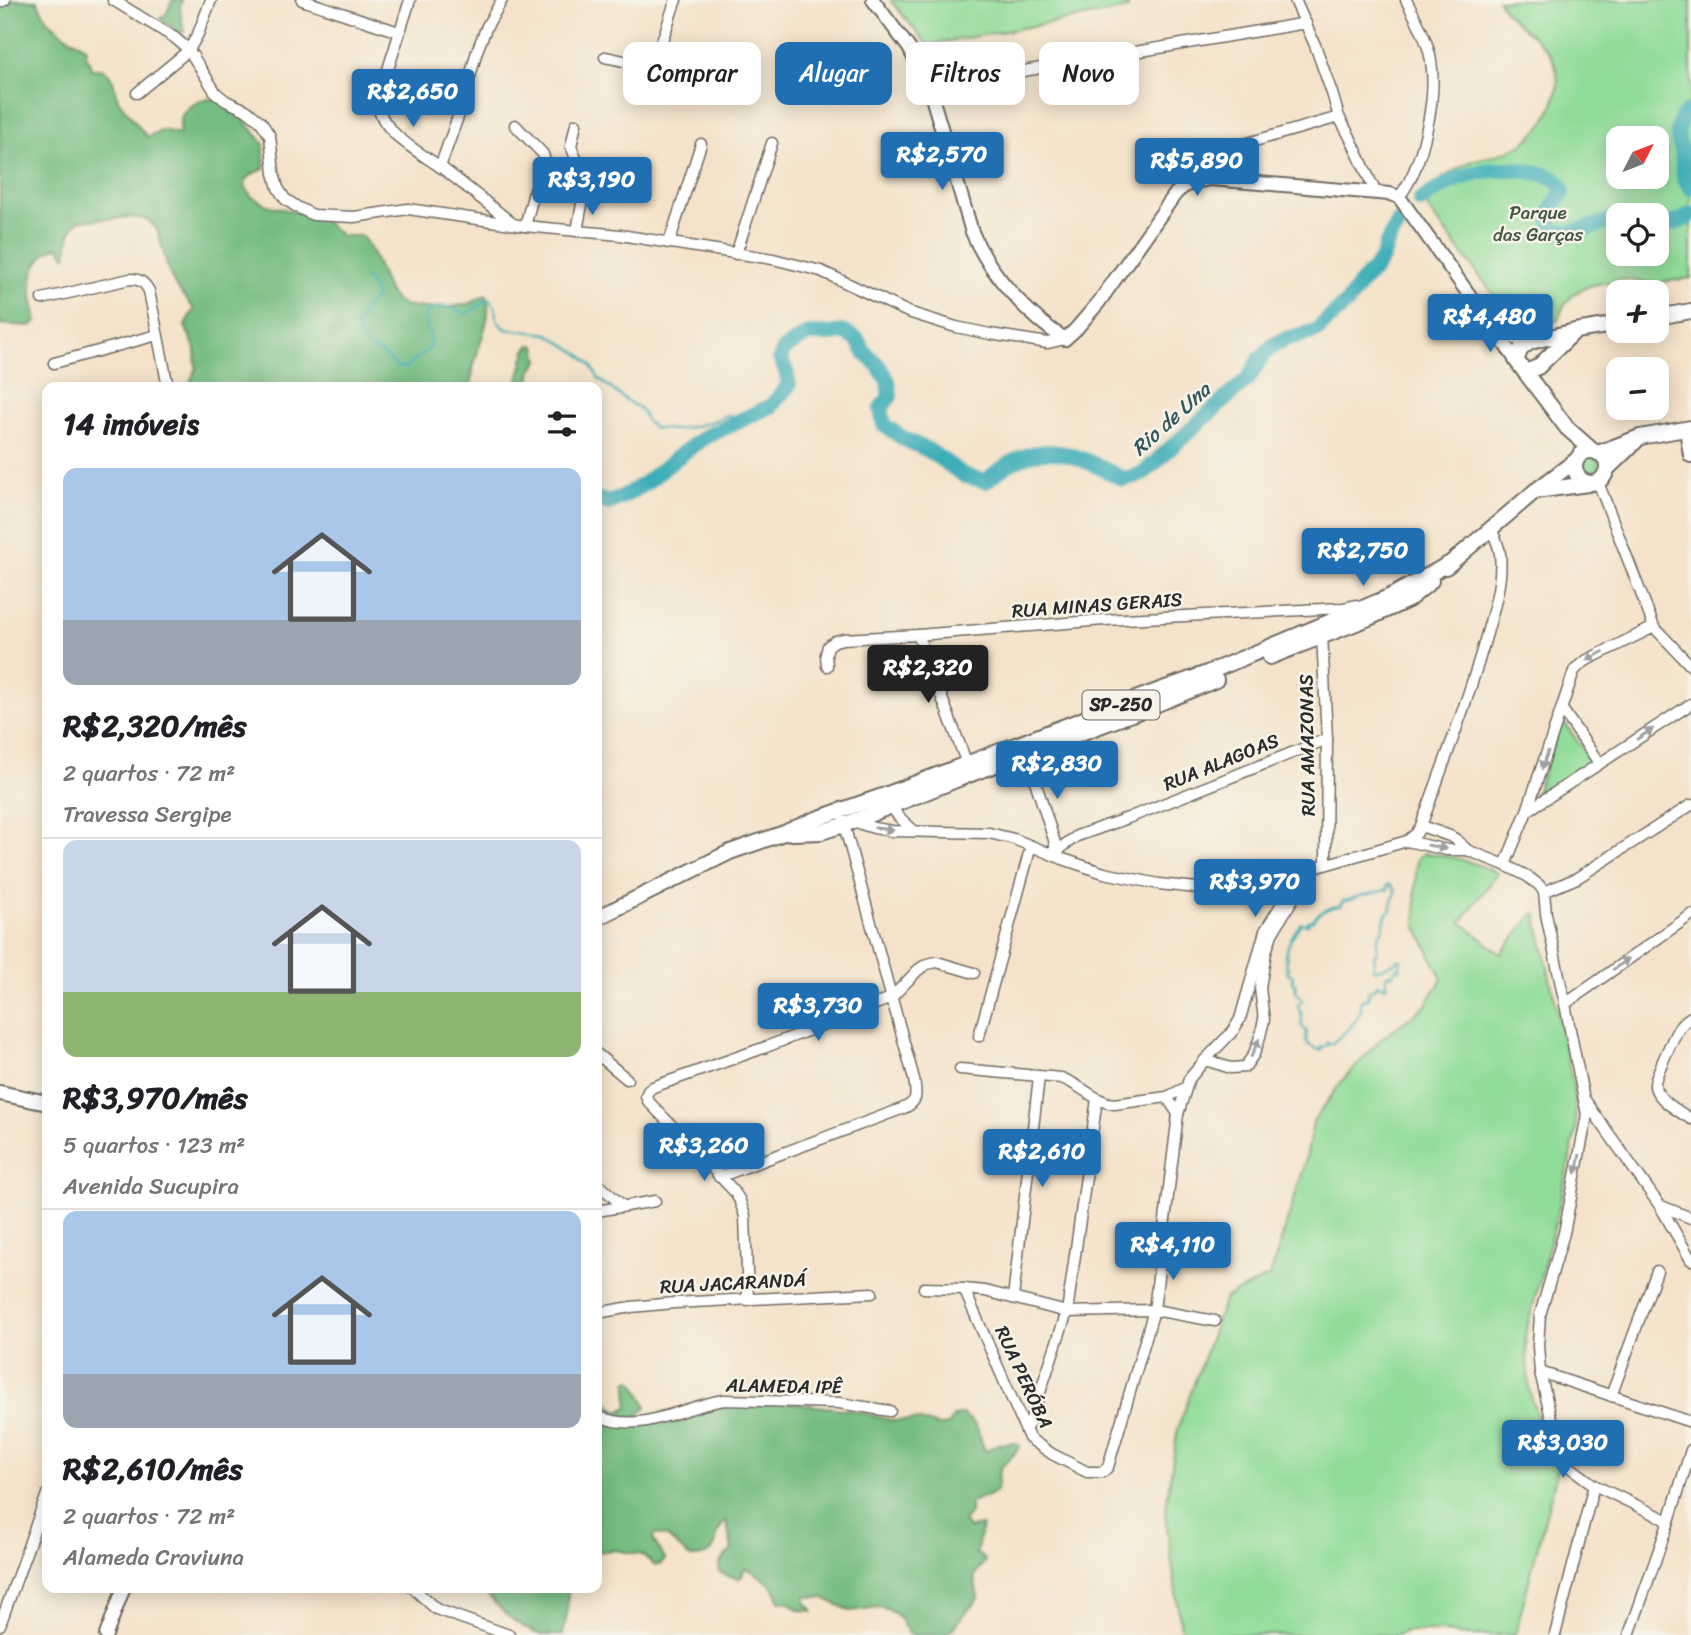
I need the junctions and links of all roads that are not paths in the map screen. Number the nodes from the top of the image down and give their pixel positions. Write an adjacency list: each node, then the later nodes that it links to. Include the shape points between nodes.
1 (5, 0): 12 (street)
2 (113, 0): 13 (street)
3 (135, 0): 13 (street)
4 (211, 0): 17 (street)
5 (302, 0): 15 (street)
6 (410, 0): 15 (street)
7 (502, 0): 28 (street, via 477,51)
8 (676, 0): 18 (street, via 656,53 649,60 639,63)
9 (873, 0): 16 (street)
10 (1295, 0): 14 (street)
11 (1406, 0): 30 (street, via 1428,48 1432,83 1424,139 1408,187)
12 (0, 2)
13 (132, 11): 17 (street)
14 (1306, 23): 19 (street); 22 (street)
15 (399, 32): 28 (street, via 377,104 380,116 404,141)
16 (906, 44)
17 (188, 50): 20 (street); 31 (street, via 216,93 261,122 270,136 278,188 297,207 313,215 334,217 408,209)
18 (606, 57)
19 (1025, 71)
20 (138, 93)
21 (934, 105): 43 (street, via 978,246 1017,297 1049,330)
22 (1339, 117): 27 (street); 29 (street)
23 (576, 124): 33 (street, via 571,146 582,179)
24 (515, 125): 32 (street, via 545,161)
25 (772, 143): 35 (street)
26 (701, 144): 34 (street)
27 (1244, 144)
28 (440, 167): 31 (street)
29 (1376, 193): 30 (street); 43 (street, via 1193,181 1176,193 1099,302)
30 (1399, 197): 40 (street)
31 (512, 223): 32 (street)
32 (525, 226): 33 (street)
33 (577, 231): 34 (street)
34 (669, 243): 35 (street)
35 (736, 254): 43 (street, via 821,271 908,312 956,327 1048,343)
36 (42, 299): 42 (street, via 138,279 149,291)
37 (1691, 311): 38 (main road)
38 (1669, 315)
39 (1606, 326): 41 (main road)
40 (1492, 328): 44 (street); 47 (street)
41 (1575, 331): 44 (main road); 45 (main road)
42 (158, 335): 46 (street); 48 (street)
43 (1065, 339)
44 (1530, 342): 45 (main road, via 1538,345); 47 (main road, via 1521,349)
45 (1545, 360): 47 (main road, via 1532,370); 49 (main road)
46 (54, 363)
47 (1520, 366): 49 (main road)
48 (167, 382)
49 (1541, 393): 50 (main road)
50 (1567, 428): 53 (main road); 55 (main road)
51 (1689, 428): 52 (main road); 54 (main road)
52 (1640, 437): 53 (main road); 56 (main road)
53 (1595, 452): 55 (main road, SP-250, via 1582,453); 56 (main road, via 1605,460)
54 (1691, 455)
55 (1577, 459): 57 (main road, via 1574,471 1579,480); 58 (main road, SP-250)
56 (1607, 469): 57 (main road, via 1604,477)
57 (1593, 483): 58 (main road); 62 (street)
58 (1534, 492): 59 (main road, SP-250)
59 (1491, 529): 60 (main road, SP-250); 78 (street, via 1500,555 1497,598)
60 (1452, 562): 61 (main road, SP-250); 61 (main road, SP-250, via 1408,600)
61 (1356, 613): 63 (main road, SP-250); 64 (street, RUA MINAS GERAIS, via 1104,620)
62 (1654, 627): 66 (street); 69 (street, one-way to 69, via 1580,665)
63 (1322, 631): 67 (main road, SP-250); 70 (street, RUA AMAZONAS)
64 (918, 635): 65 (street, RUA MINAS GERAIS, via 835,641 828,646); 73 (street)
65 (827, 666)
66 (1691, 666)
67 (1143, 703): 71 (main road, SP-250); 73 (main road, SP-250)
68 (1691, 704): 72 (street, one-way to 68)
69 (1562, 709): 72 (street); 76 (street, one-way to 76)
70 (1326, 739): 83 (street, RUA ALAGOAS, via 1077,836); 84 (street, RUA AMAZONAS)
71 (1026, 753): 73 (main road, SP-250); 83 (street, via 1055,843)
72 (1600, 764): 76 (street)
73 (969, 769): 74 (main road, SP-250)
74 (888, 801): 77 (main road, SP-250); 79 (street)
75 (1691, 805): 87 (street, via 1577,878)
76 (1527, 811): 85 (street)
77 (847, 820): 79 (street, one-way to 79, via 892,831); 89 (main road, SP-250, via 821,832 784,833 730,852); 91 (street)
78 (1421, 826): 80 (street); 82 (street, via 1450,836)
79 (914, 831): 81 (street, via 989,833)
80 (1407, 841): 82 (street, one-way to 82, via 1447,850); 84 (street)
81 (1031, 846): 83 (street); 94 (street)
82 (1467, 849): 85 (street)
83 (1055, 856): 86 (street, via 1104,873 1216,890 1246,887)
84 (1326, 864): 86 (street)
85 (1505, 865): 87 (street)
86 (1307, 869): 96 (street, via 1265,931 1240,1019); 96 (street, one-way to 86, via 1245,1067 1254,1054 1264,1020 1260,988 1266,952)
87 (1544, 892): 92 (street)
88 (1691, 915): 92 (street, one-way to 88)
89 (602, 916)
90 (974, 973): 91 (street, via 937,962 927,964)
91 (891, 998): 108 (street, via 914,1079 912,1104); 108 (street, via 648,1091 648,1101)
92 (1565, 1004): 103 (street)
93 (1691, 1017): 107 (street, via 1677,1031 1655,1086 1658,1095)
94 (979, 1036)
95 (602, 1058): 99 (street)
96 (1205, 1060): 100 (street)
97 (960, 1069): 98 (street)
98 (1040, 1077): 104 (street, via 1069,1081); 120 (street)
99 (627, 1079)
100 (1185, 1088): 102 (street); 106 (street)
101 (0, 1093): 105 (main road)
102 (1167, 1097): 104 (street, via 1114,1104); 106 (street)
103 (1583, 1097): 112 (street); 126 (street, one-way to 126, via 1587,1115 1581,1147 1564,1233 1540,1315)
104 (1097, 1099): 124 (street)
105 (42, 1102)
106 (1178, 1114): 122 (street)
107 (1691, 1119)
108 (719, 1177): 121 (street, via 739,1199 745,1216)
109 (602, 1187): 111 (street)
110 (655, 1201): 111 (street)
111 (623, 1206): 113 (street)
112 (1660, 1206): 114 (street); 115 (street)
113 (602, 1210)
114 (1691, 1218)
115 (1691, 1259)
116 (1657, 1270): 127 (street)
117 (924, 1288): 118 (street)
118 (964, 1289): 120 (street); 131 (street, RUA PERÓBA)
119 (872, 1293): 121 (street, RUA JACARANDÁ)
120 (1013, 1298): 124 (street)
121 (748, 1300): 123 (street, RUA JACARANDÁ)
122 (1154, 1310): 124 (street); 125 (street); 131 (street, RUA PERÓBA, via 1108,1467 1087,1472 1029,1438)
123 (602, 1311)
124 (1067, 1312): 131 (street)
125 (1214, 1321)
126 (1539, 1372): 127 (street); 133 (street, via 1558,1447 1570,1467)
127 (1611, 1396): 130 (street)
128 (890, 1411): 129 (street, ALAMEDA IPÊ, via 839,1403 724,1400 646,1422)
129 (602, 1417)
130 (1691, 1422)
131 (1026, 1428)
132 (1691, 1450): 135 (street)
133 (1594, 1485): 135 (street); 141 (street)
134 (42, 1508): 138 (street)
135 (1669, 1521): 142 (street)
136 (122, 1593): 139 (street)
137 (419, 1593): 140 (street, via 436,1609)
138 (0, 1625)
139 (106, 1635)
140 (509, 1635)
141 (1555, 1635)
142 (1629, 1635)

